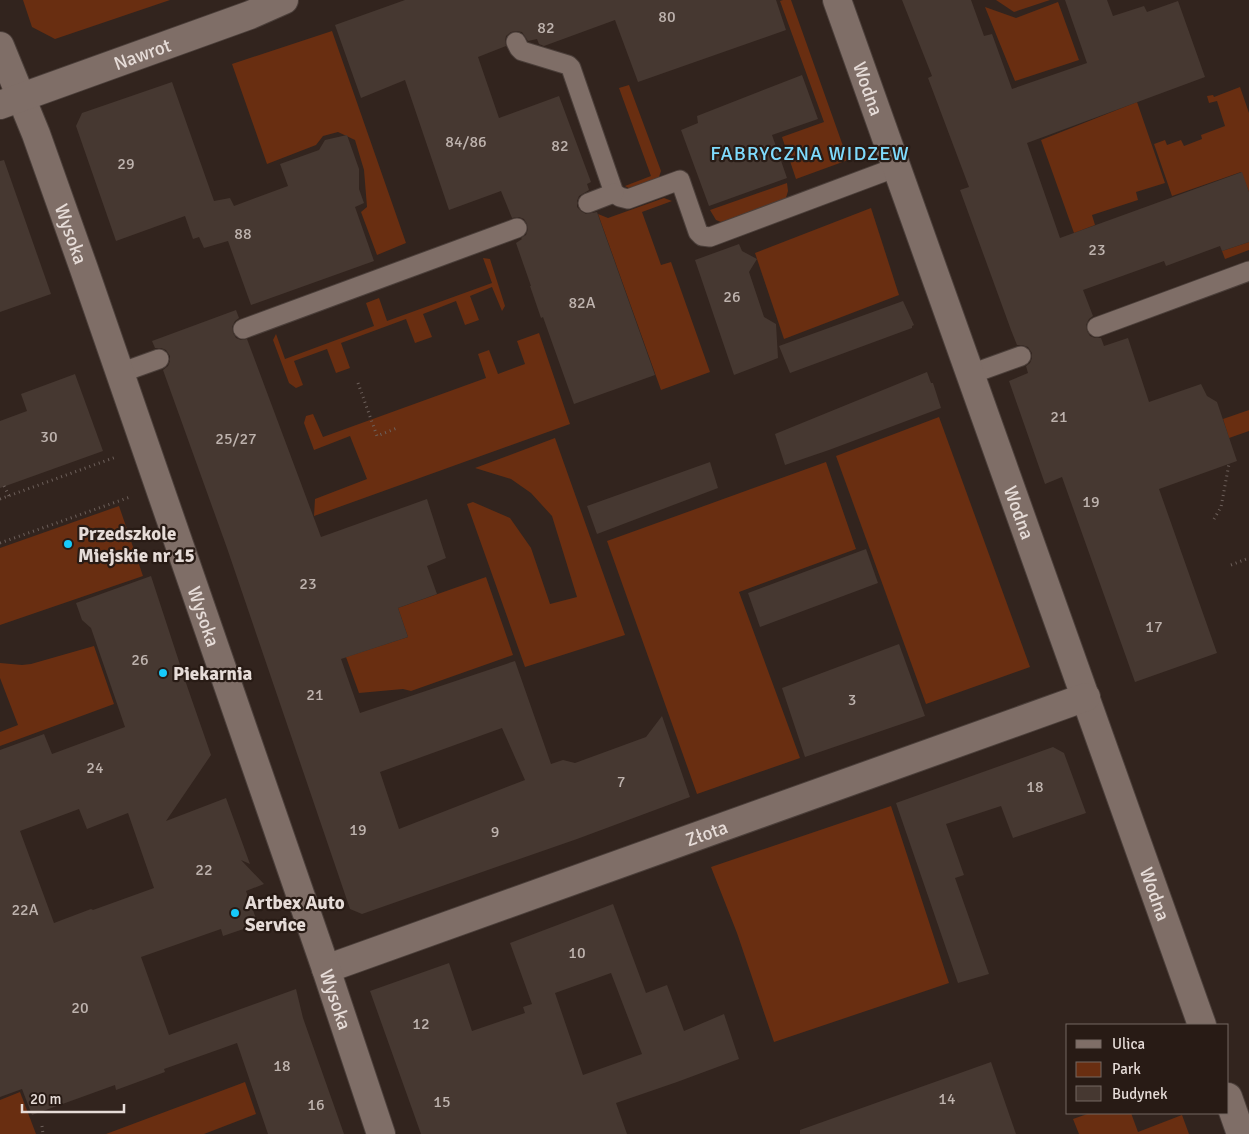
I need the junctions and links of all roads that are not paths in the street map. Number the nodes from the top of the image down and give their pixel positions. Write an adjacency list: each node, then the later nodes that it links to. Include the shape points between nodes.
1 (284, 0): 5 (street, Nawrot)
2 (837, 0): 6 (street, Wodna)
3 (516, 42): 7 (lane, via 522,51 571,68)
4 (0, 46): 5 (street, Wysoka)
5 (11, 101): 15 (street, Wysoka, via 84,269)
6 (897, 168): 7 (lane, via 710,237 698,232 680,180 628,199); 16 (street, Wodna)
7 (614, 193): 8 (lane)
8 (588, 203)
9 (517, 228): 12 (lane)
10 (1249, 271): 11 (lane)
11 (1097, 327)
12 (243, 328)
13 (1021, 356): 16 (lane)
14 (159, 359): 15 (lane)
15 (120, 373): 18 (street, Wysoka)
16 (971, 374): 17 (street, Wodna)
17 (1086, 697): 18 (street, Złota); 19 (street, Wodna)
18 (326, 968): 21 (street, Wysoka)
19 (1202, 1024)
20 (1229, 1100): 22 (street)
21 (381, 1134)
22 (1241, 1134)

